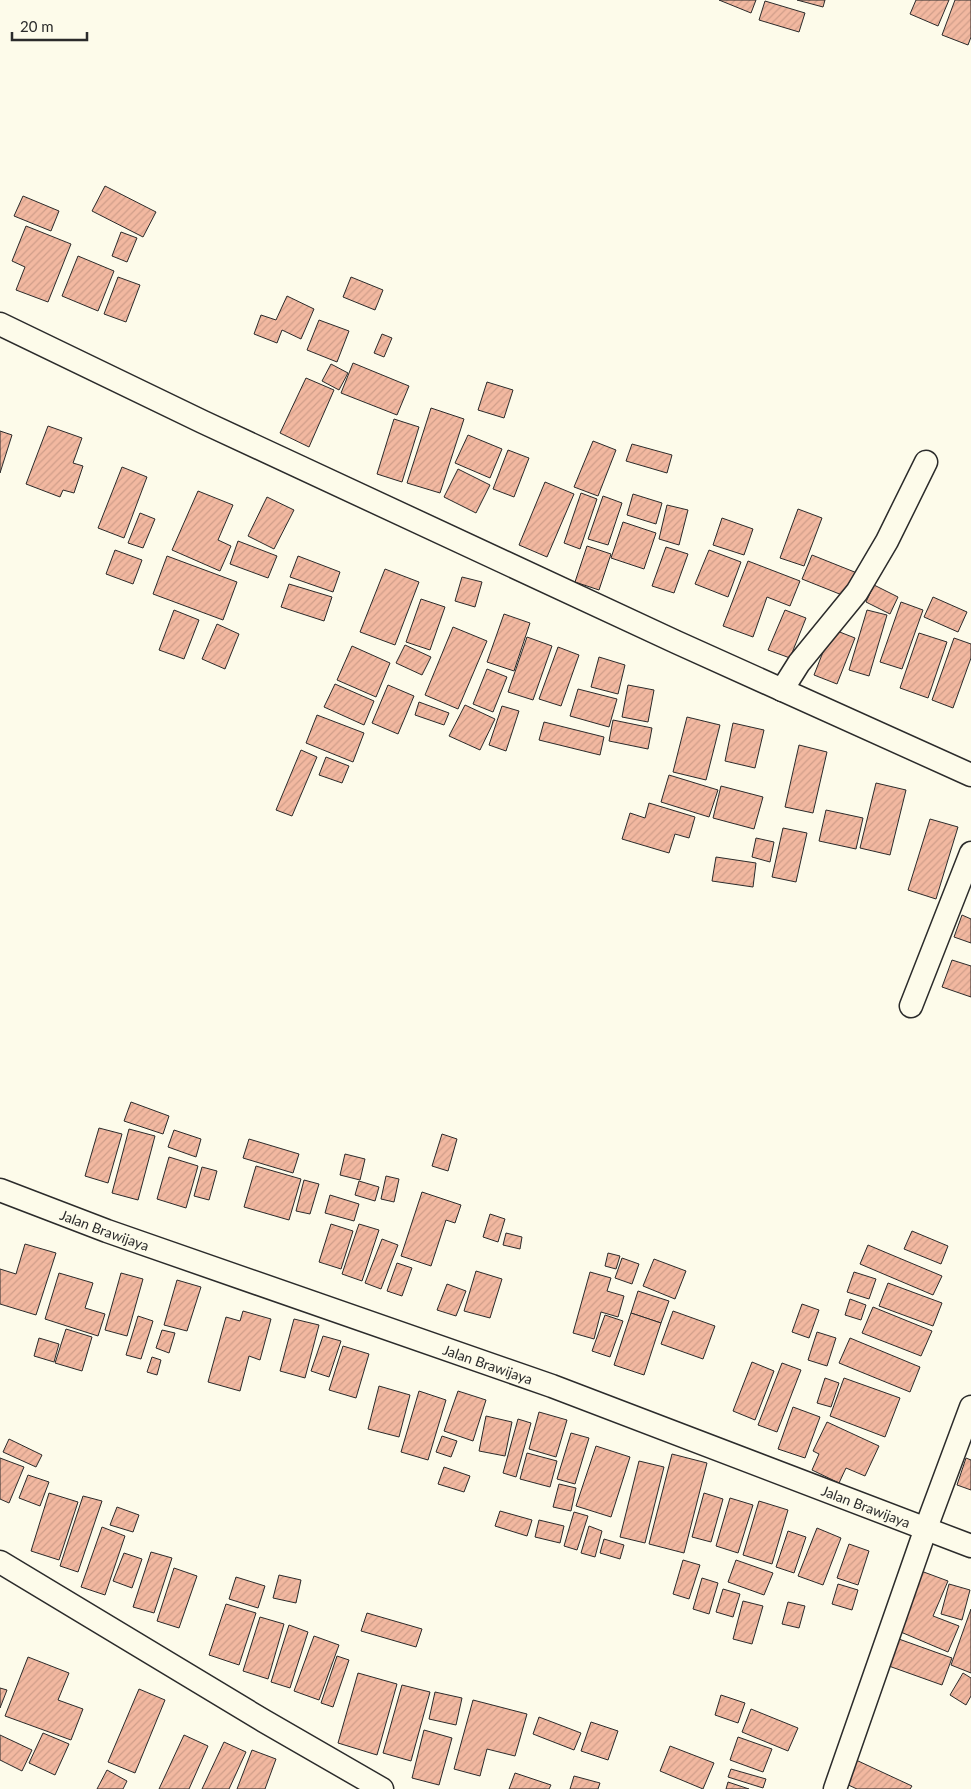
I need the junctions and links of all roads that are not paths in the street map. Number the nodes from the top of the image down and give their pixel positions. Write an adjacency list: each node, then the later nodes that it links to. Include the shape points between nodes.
1 (0, 324): 3 (street)
2 (926, 462): 3 (street, via 887,541 857,592 799,663)
3 (782, 690): 4 (street)
4 (971, 775)
5 (971, 853): 6 (street)
6 (911, 1006)
7 (0, 1190): 9 (street, Jalan Brawijaya, via 107,1231 552,1386)
8 (971, 1407): 9 (street)
9 (926, 1528): 10 (street, Jalan Brawijaya); 13 (street)
10 (971, 1546)
11 (0, 1562): 12 (street)
12 (382, 1789)
13 (836, 1789)

